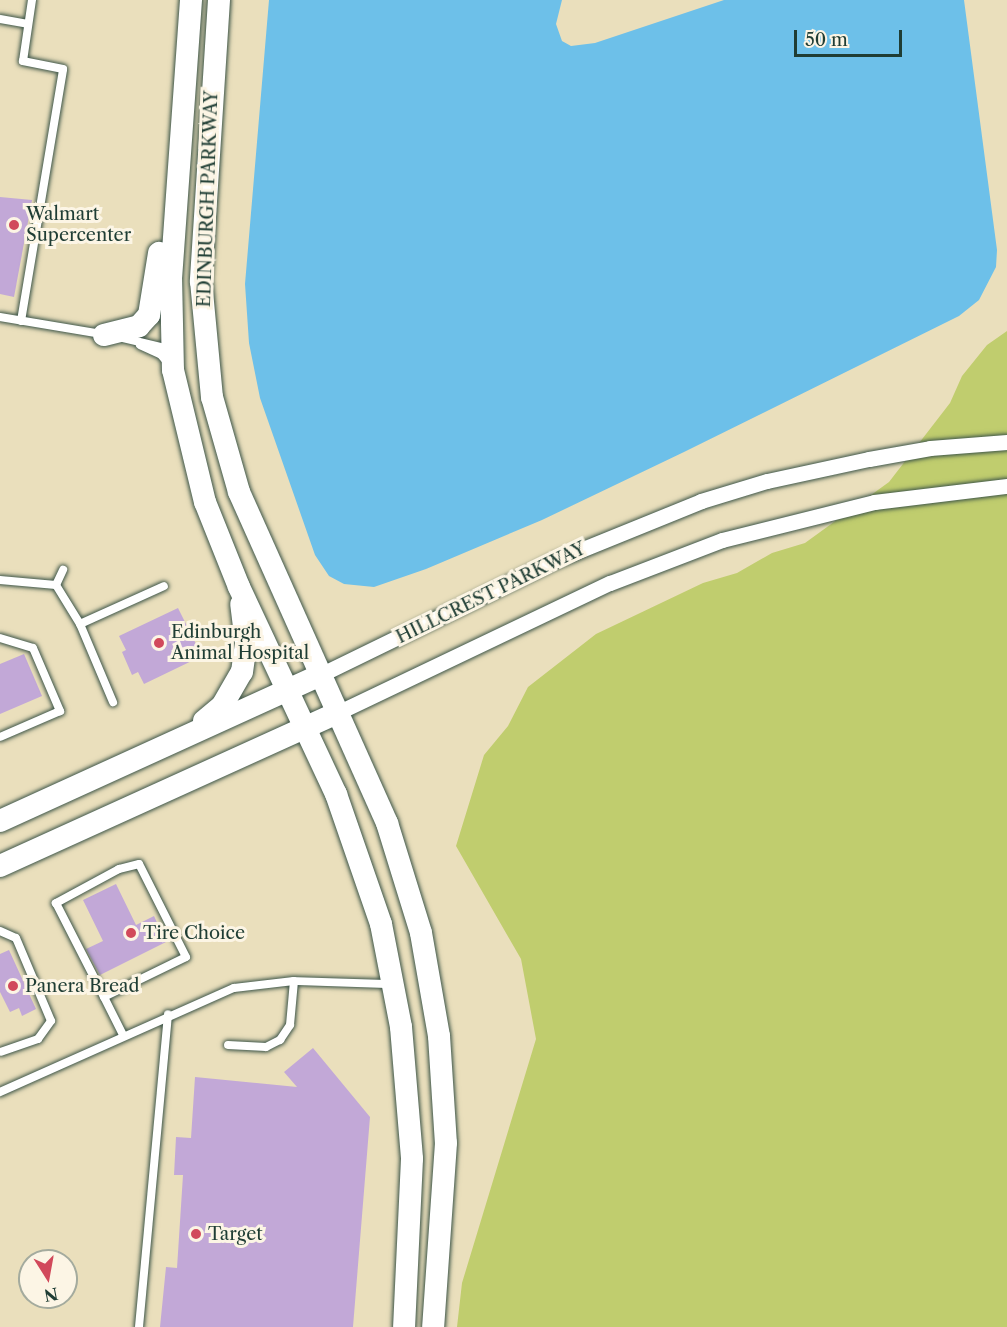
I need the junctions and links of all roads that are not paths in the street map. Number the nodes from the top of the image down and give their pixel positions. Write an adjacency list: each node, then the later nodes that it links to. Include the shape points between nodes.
1 (32, 0): 5 (lane)
2 (191, 0): 6 (main road, EDINBURGH PARKWAY)
3 (219, 0): 11 (main road, EDINBURGH PARKWAY, via 201,281)
4 (0, 19): 5 (lane)
5 (27, 24): 8 (lane, via 23,61 63,69)
6 (180, 134): 9 (main road, via 167,183 149,315 139,326); 10 (main road, EDINBURGH PARKWAY, via 171,276)
7 (0, 317): 8 (lane)
8 (21, 321): 9 (lane)
9 (104, 335): 10 (lane, via 144,345); 10 (lane, via 160,344)
10 (172, 361): 11 (main road, via 197,372); 18 (main road, EDINBURGH PARKWAY, via 205,502)
11 (212, 397): 21 (main road, EDINBURGH PARKWAY, via 250,520)
12 (1007, 442): 21 (street, HILLCREST PARKWAY, via 930,448 869,459 767,481 700,501 556,560)
13 (1007, 486): 24 (street, via 874,502 722,540 610,583)
14 (63, 570): 16 (lane)
15 (0, 580): 16 (lane)
16 (56, 585): 19 (lane)
17 (164, 586): 19 (lane)
18 (239, 587): 22 (main road, EDINBURGH PARKWAY); 27 (main road, via 246,643 242,672 222,706)
19 (80, 624): 23 (lane)
20 (0, 638): 26 (lane, via 33,648 60,711)
21 (322, 674): 22 (main road, HILLCREST PARKWAY); 24 (main road, EDINBURGH PARKWAY)
22 (290, 689): 25 (main road, EDINBURGH PARKWAY); 27 (main road, HILLCREST PARKWAY)
23 (113, 702)
24 (339, 712): 25 (main road); 41 (main road, EDINBURGH PARKWAY, via 398,854 421,933 436,1011 447,1168)
25 (307, 726): 29 (main road); 32 (main road, EDINBURGH PARKWAY, via 366,874)
26 (0, 737)
27 (165, 746): 28 (main road, HILLCREST PARKWAY)
28 (0, 822)
29 (0, 866)
30 (0, 931): 37 (lane, via 16,938 51,1012 51,1021 38,1039)
31 (294, 981): 32 (lane); 34 (lane, via 234,988); 36 (lane, via 290,1025 280,1040 266,1047)
32 (395, 984): 40 (main road, EDINBURGH PARKWAY, via 413,1186)
33 (104, 997): 33 (lane, via 56,903 118,869 139,864 186,957); 35 (lane)
34 (168, 1014): 35 (lane); 39 (lane)
35 (123, 1035): 38 (lane)
36 (228, 1045)
37 (0, 1052)
38 (0, 1092)
39 (139, 1327)
40 (404, 1327)
41 (433, 1327)

